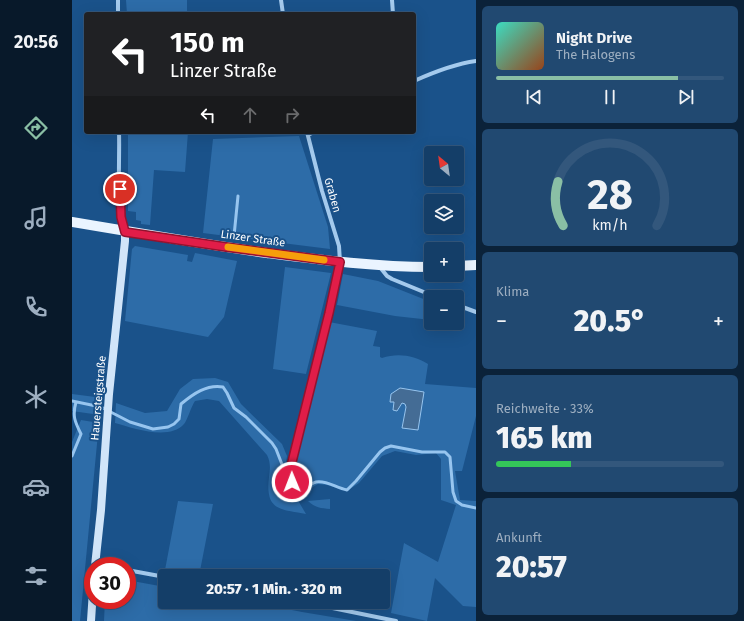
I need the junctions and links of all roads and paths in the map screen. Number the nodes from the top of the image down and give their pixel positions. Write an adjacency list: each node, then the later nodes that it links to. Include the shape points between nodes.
1 (118, 0): 4 (street)
2 (281, 0): 5 (street)
3 (392, 0): 6 (street)
4 (118, 12)
5 (283, 12)
6 (393, 12)
7 (476, 61): 8 (street, via 440,69)
8 (416, 80)
9 (119, 134): 12 (street, via 120,203)
10 (307, 134): 13 (street, Graben, via 339,246)
11 (72, 222): 12 (main road, Linzer Straße)
12 (125, 232): 13 (main road, Linzer Straße); 22 (street, Hauersteigstraße)
13 (340, 262): 15 (main road, Linzer Straße); 21 (street, Graben, via 290,470 292,482)
14 (476, 265): 16 (main road)
15 (379, 266): 17 (main road, Linzer Straße); 18 (street, via 392,279)
16 (464, 266)
17 (424, 267)
18 (424, 292)
19 (464, 308): 20 (street)
20 (476, 312)
21 (302, 496)
22 (96, 557)
23 (136, 572): 24 (street)
24 (158, 576)
25 (92, 609): 27 (street)
26 (337, 609): 28 (street)
27 (91, 621)
28 (396, 621)

